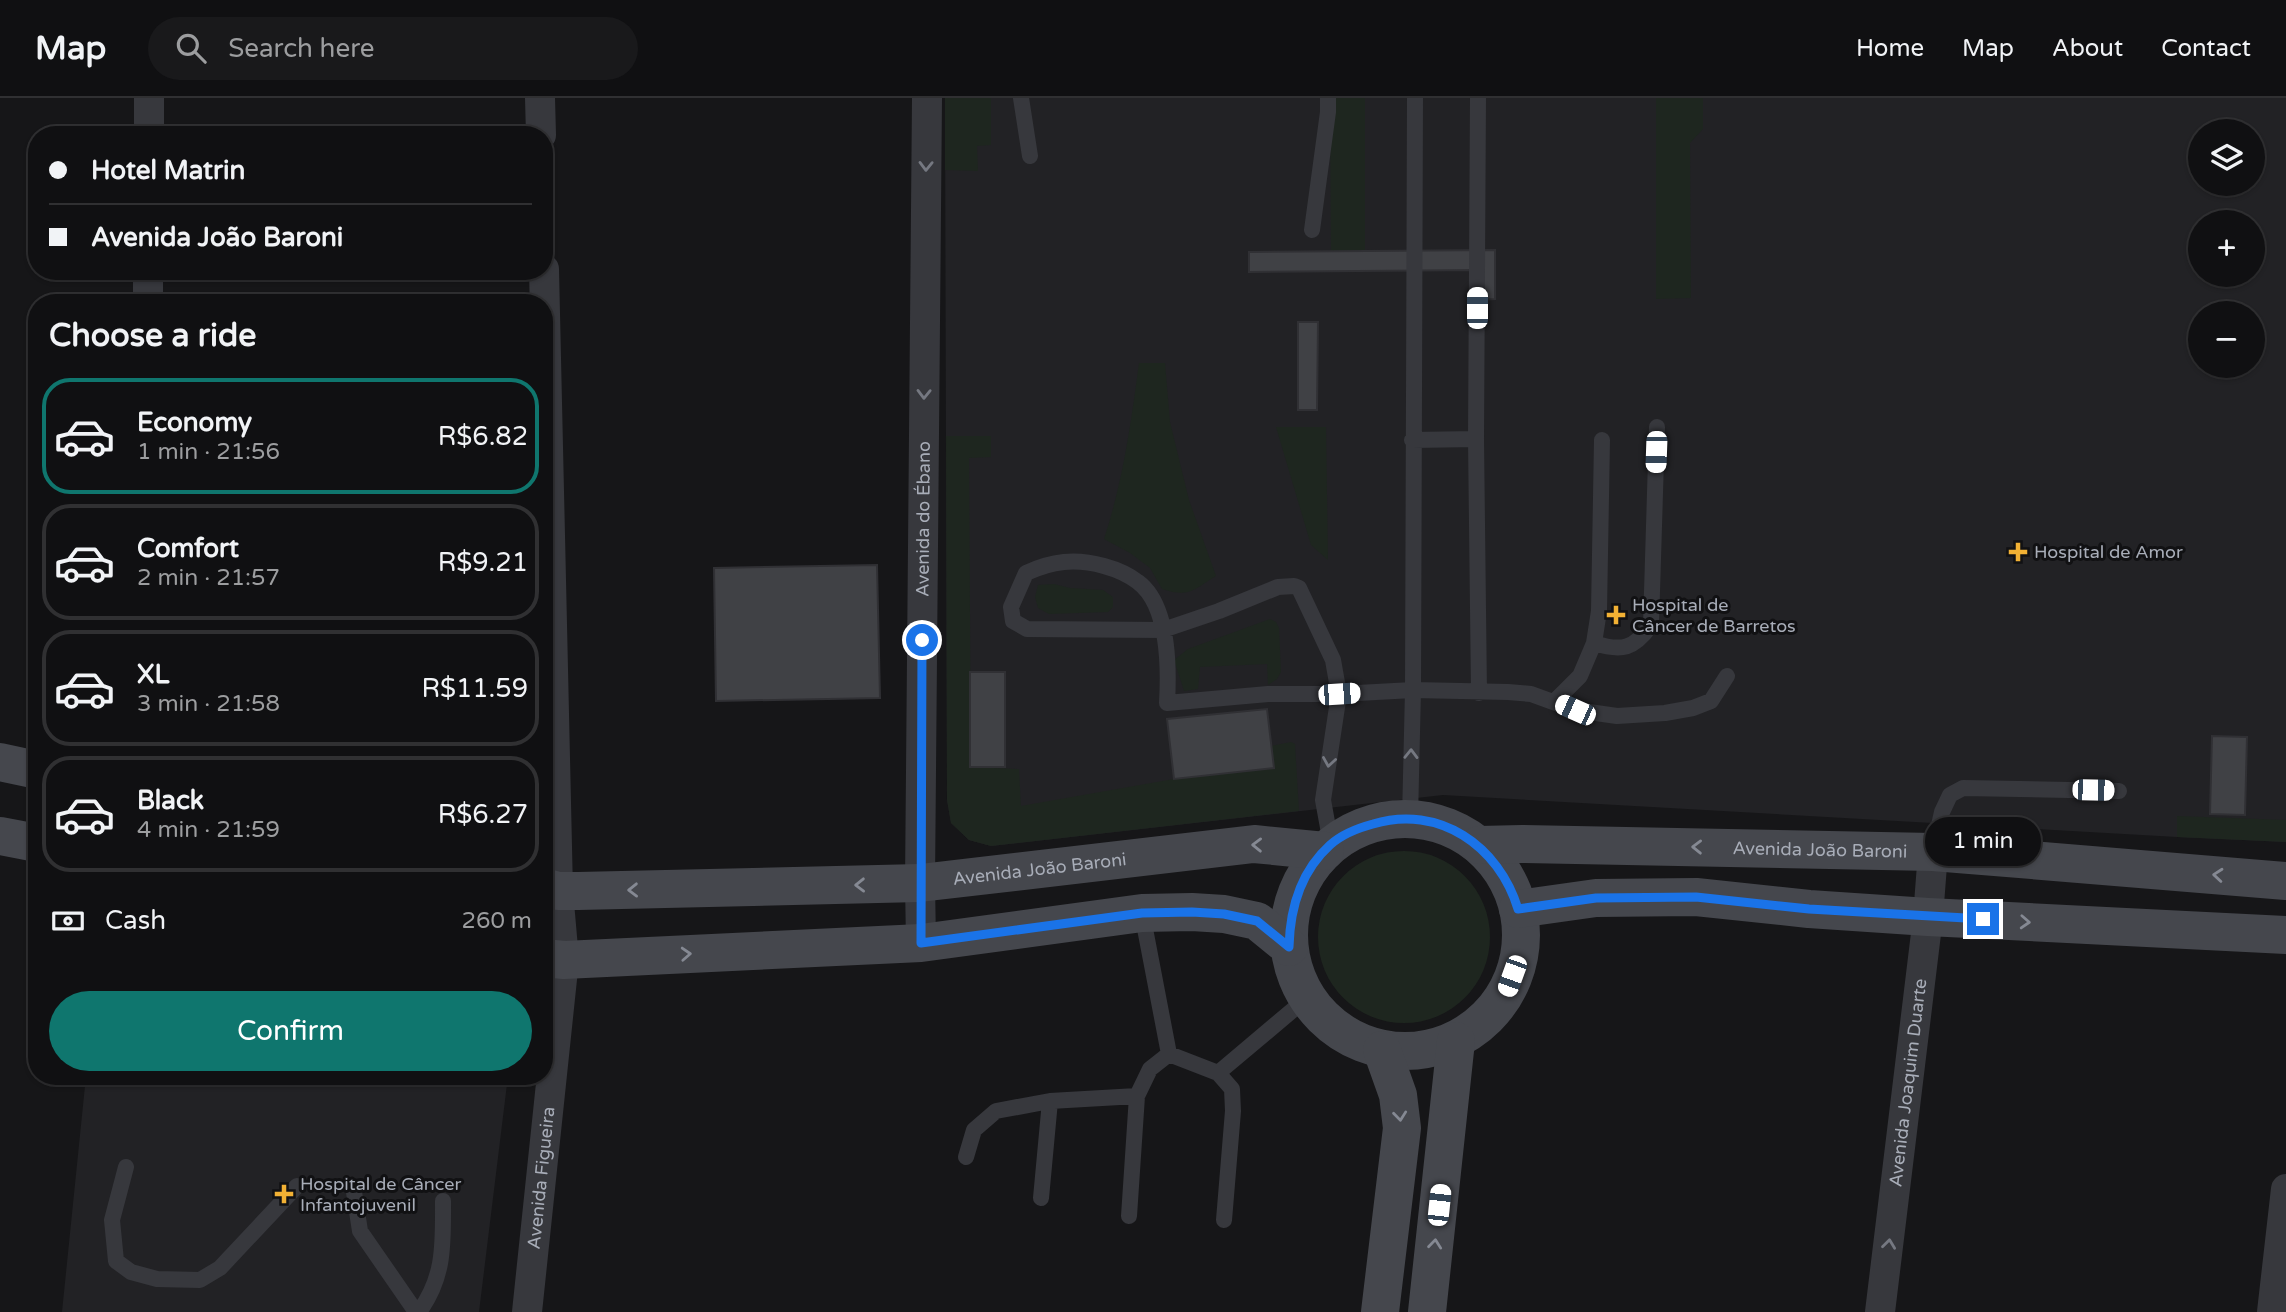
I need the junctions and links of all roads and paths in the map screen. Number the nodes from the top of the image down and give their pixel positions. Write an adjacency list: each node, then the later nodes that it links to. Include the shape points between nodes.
1 (149, 98): 8 (street)
2 (540, 98): 9 (street)
3 (927, 98): 33 (street, Avenida do Ébano, one-way to 33)
4 (1021, 98): 10 (lane)
5 (1328, 98): 11 (lane)
6 (1415, 98): 14 (lane)
7 (1478, 98): 13 (lane)
8 (149, 126)
9 (541, 126)
10 (1030, 156)
11 (1312, 230)
12 (1657, 427): 17 (lane, via 1651,625 1633,645 1610,648)
13 (1476, 439): 14 (lane); 20 (lane)
14 (1412, 440): 19 (lane)
15 (1602, 440): 17 (lane, via 1599,611)
16 (1163, 630): 16 (lane, via 1153,600 1139,582 1090,562 1048,563 1026,573 1011,607 1013,621 1027,629); 21 (lane, via 1167,703 1268,694); 21 (lane, via 1278,587 1294,586 1333,660)
17 (1594, 643): 22 (lane, via 1580,677)
18 (1727, 676): 22 (lane, via 1711,701 1665,713 1617,716 1575,710)
19 (1413, 690): 20 (lane); 21 (lane); 26 (lane, one-way to 19)
20 (1479, 693): 22 (lane, via 1531,694)
21 (1339, 694): 30 (lane, one-way to 30, via 1323,800)
22 (1555, 701)
23 (0, 762): 24 (main road)
24 (28, 767)
25 (2119, 790): 31 (lane, via 1963,788 1950,795 1942,812)
26 (1410, 819): 29 (main road, via 1441,825); 30 (main road, via 1362,827)
27 (0, 836): 28 (main road)
28 (28, 841)
29 (1479, 845): 31 (main road, Avenida João Baroni, one-way to 29); 35 (main road, via 1499,868)
30 (1328, 847): 33 (main road, Avenida João Baroni, one-way to 33, via 1254,844); 41 (main road, via 1295,897)
31 (1933, 852): 32 (main road, Avenida João Baroni, one-way to 31); 37 (street, Avenida Joaquim Duarte)
32 (2286, 881)
33 (920, 883): 34 (main road, Avenida João Baroni, one-way to 34); 40 (street, Avenida do Ébano)
34 (553, 889)
35 (1518, 909): 37 (main road, via 1596,898 1696,897); 44 (main road, via 1518,959 1506,993 1485,1020)
36 (1142, 913): 40 (main road); 41 (main road, via 1224,914 1257,921); 46 (lane)
37 (1928, 917): 38 (main road, one-way to 38); 64 (street, Avenida Joaquim Duarte, one-way to 37)
38 (2286, 935)
39 (553, 936): 42 (street, Avenida Figueira)
40 (921, 943): 42 (main road, one-way to 40)
41 (1289, 947): 43 (main road, via 1296,978)
42 (554, 959)
43 (1307, 998): 45 (main road, via 1354,1042); 47 (lane)
44 (1455, 1041): 45 (main road, via 1410,1053); 63 (main road, one-way to 44)
45 (1382, 1050): 62 (main road, one-way to 62, via 1398,1095 1402,1128)
46 (1169, 1054): 47 (lane); 49 (lane, via 1150,1069)
47 (1218, 1073): 59 (lane, via 1232,1089 1233,1111)
48 (544, 1085): 61 (street, Avenida Figueira)
49 (1137, 1096): 50 (lane); 58 (lane)
50 (1050, 1101): 51 (lane, via 996,1111 974,1130); 56 (lane)
51 (966, 1157)
52 (126, 1167): 53 (lane, via 112,1220 117,1261 131,1272 158,1279 200,1280 220,1268)
53 (297, 1186)
54 (2286, 1189): 65 (street)
55 (354, 1192): 60 (lane, via 360,1231)
56 (1041, 1198)
57 (443, 1201): 60 (lane, via 443,1257 433,1289)
58 (1129, 1216)
59 (1224, 1220)
60 (418, 1312)
61 (527, 1312)
62 (1381, 1312)
63 (1427, 1312)
64 (1880, 1312)
65 (2272, 1312)

